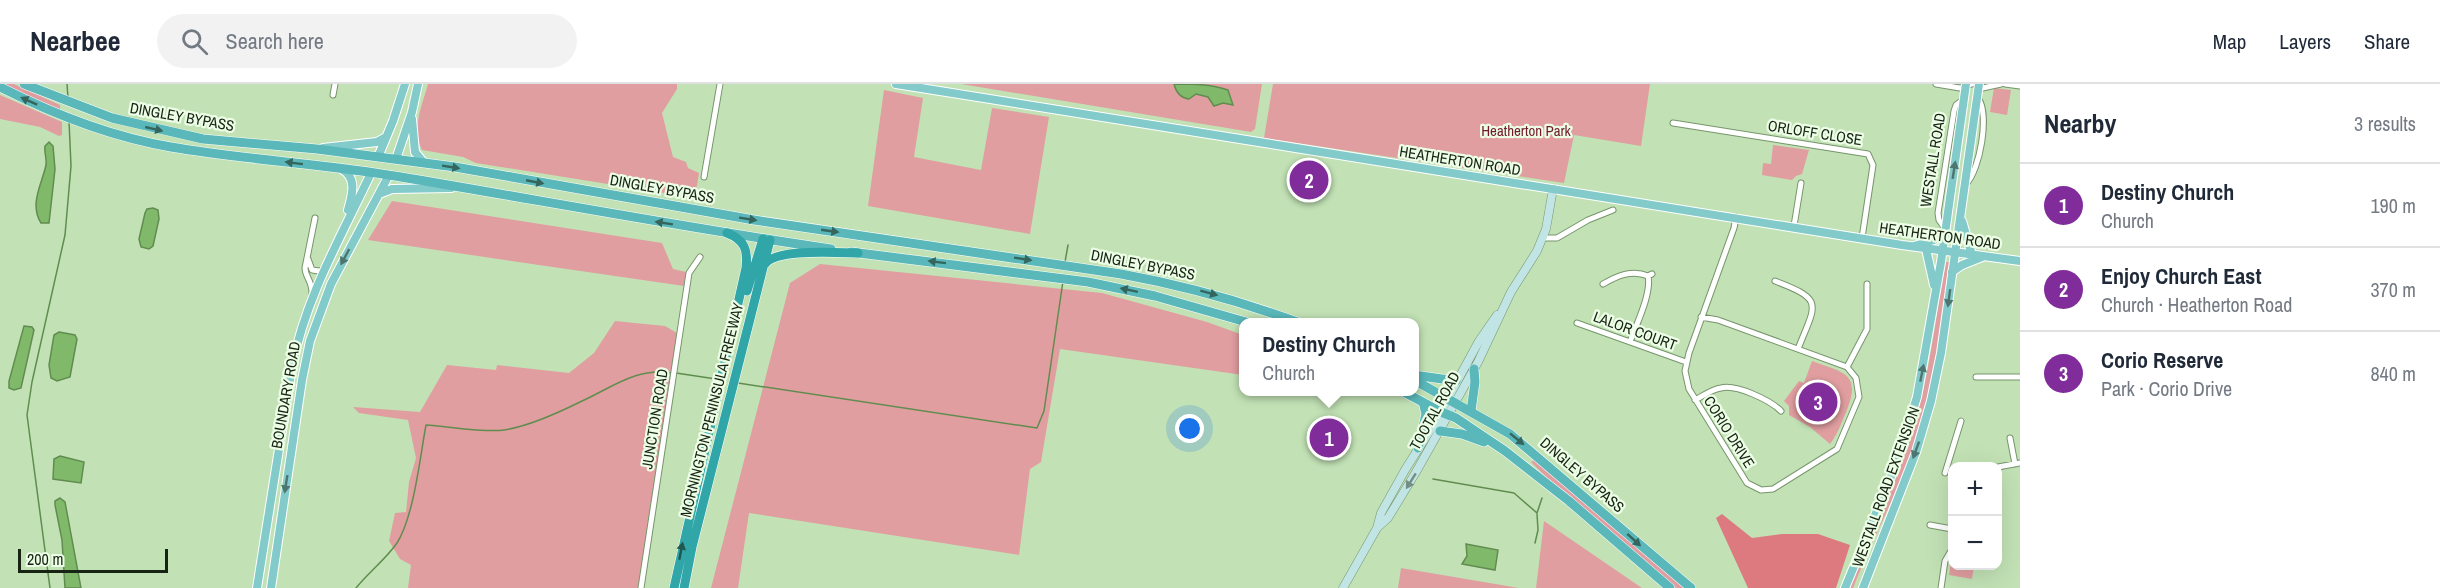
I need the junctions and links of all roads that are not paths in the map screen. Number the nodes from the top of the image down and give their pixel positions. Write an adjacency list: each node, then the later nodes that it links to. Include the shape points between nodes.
1 (24, 84): 16 (highway, DINGLEY BYPASS, one-way to 16, via 135,125 189,136)
2 (334, 84): 12 (street)
3 (405, 84): 15 (main road, BOUNDARY ROAD)
4 (418, 84): 13 (main road, BOUNDARY ROAD)
5 (720, 84): 23 (street)
6 (896, 84): 26 (main road, HEATHERTON ROAD)
7 (1936, 84): 11 (street)
8 (2003, 84): 9 (street); 11 (street)
9 (2020, 86)
10 (0, 87): 20 (highway, DINGLEY BYPASS, one-way to 10, via 170,147 119,135 58,114)
11 (1973, 88): 29 (main road); 35 (main road, WESTALL ROAD, one-way to 11, via 1964,99)
12 (333, 95)
13 (412, 112): 18 (main road, BOUNDARY ROAD); 19 (main road, via 415,152)
14 (1673, 123): 38 (street, ORLOFF CLOSE, via 1868,154 1873,165)
15 (389, 133): 16 (main road, via 377,142); 17 (main road, BOUNDARY ROAD)
16 (316, 148): 17 (highway, DINGLEY BYPASS)
17 (378, 157): 18 (highway, DINGLEY BYPASS); 21 (highway, BOUNDARY ROAD)
18 (396, 159): 19 (highway, DINGLEY BYPASS); 22 (highway, BOUNDARY ROAD)
19 (424, 163): 32 (highway, DINGLEY BYPASS, one-way to 32)
20 (339, 168): 21 (highway, DINGLEY BYPASS); 33 (main road, via 348,173 352,184)
21 (371, 172): 22 (highway, DINGLEY BYPASS); 33 (main road, BOUNDARY ROAD)
22 (389, 175): 25 (highway, DINGLEY BYPASS); 27 (main road, BOUNDARY ROAD)
23 (704, 177)
24 (1801, 183): 34 (street)
25 (458, 187): 27 (main road, via 390,189); 36 (highway, DINGLEY BYPASS, one-way to 25)
26 (1553, 189): 30 (main road, HEATHERTON ROAD); 37 (main road, TOOTAL ROAD)
27 (380, 194): 54 (main road, BOUNDARY ROAD, one-way to 54)
28 (1612, 210): 37 (street, via 1557,238)
29 (1960, 214): 44 (main road); 46 (main road)
30 (1736, 217): 34 (main road, HEATHERTON ROAD); 61 (street, CORIO DRIVE)
31 (315, 218): 45 (street)
32 (771, 223): 39 (highway); 62 (highway, DINGLEY BYPASS, one-way to 62, via 1169,283)
33 (345, 225): 51 (main road, BOUNDARY ROAD)
34 (1794, 226): 38 (main road, HEATHERTON ROAD)
35 (1944, 230): 40 (main road, via 1934,240); 42 (main road, WESTALL ROAD)
36 (727, 233): 39 (highway, DINGLEY BYPASS); 65 (highway, MORNINGTON PENINSULA FREEWAY, via 743,242 747,256)
37 (1543, 238): 59 (main road, TOOTAL ROAD)
38 (1862, 238): 40 (main road, HEATHERTON ROAD)
39 (766, 240): 43 (highway, DINGLEY BYPASS); 50 (highway, MORNINGTON PENINSULA FREEWAY); 65 (highway, MORNINGTON PENINSULA FREEWAY)
40 (1913, 247): 41 (main road, HEATHERTON ROAD)
41 (1926, 249): 42 (main road, HEATHERTON ROAD); 58 (main road)
42 (1941, 251): 44 (main road, HEATHERTON ROAD); 58 (main road, WESTALL ROAD EXTENSION)
43 (858, 253): 50 (highway, via 791,254 770,258); 63 (highway, DINGLEY BYPASS, one-way to 43, via 1155,296 1057,277)
44 (1955, 253): 46 (main road, HEATHERTON ROAD); 52 (main road, WESTALL ROAD EXTENSION)
45 (308, 255): 51 (street, via 311,269); 57 (street, via 305,271 312,282)
46 (1972, 255): 48 (main road, HEATHERTON ROAD)
47 (700, 256): 97 (street, JUNCTION ROAD, via 689,273)
48 (1983, 256): 49 (main road, HEATHERTON ROAD); 52 (main road)
49 (2020, 261)
50 (765, 264): 99 (highway, MORNINGTON PENINSULA FREEWAY)
51 (323, 270): 57 (main road, BOUNDARY ROAD)
52 (1952, 272): 104 (main road, WESTALL ROAD EXTENSION, one-way to 104, via 1927,418)
53 (1775, 281): 67 (street, via 1803,292 1812,302)
54 (331, 284): 60 (main road, via 322,287); 96 (main road, BOUNDARY ROAD, one-way to 96, via 305,360)
55 (1603, 284): 66 (street, via 1627,274 1650,275)
56 (1867, 284): 69 (street, via 1867,329)
57 (312, 295): 60 (main road, BOUNDARY ROAD)
58 (1935, 297): 103 (main road, WESTALL ROAD EXTENSION, one-way to 58, via 1908,432)
59 (1506, 302): 70 (main road, TOOTAL ROAD); 74 (main road, TOOTAL ROAD)
60 (307, 308): 95 (main road, BOUNDARY ROAD, via 292,367)
61 (1703, 314): 67 (street); 68 (street, CORIO DRIVE)
62 (1285, 318)
63 (1239, 320)
64 (1577, 323): 66 (street, LALOR COURT)
65 (732, 336): 98 (highway, MORNINGTON PENINSULA FREEWAY, one-way to 65)
66 (1630, 342): 68 (street, LALOR COURT)
67 (1798, 349): 69 (street)
68 (1686, 362): 78 (street, CORIO DRIVE, via 1687,383)
69 (1847, 367): 78 (street, CORIO DRIVE, via 1856,378 1859,397 1837,449 1768,490 1747,483)
70 (1474, 369): 77 (main road, TOOTAL ROAD); 80 (highway)
71 (1419, 376): 74 (highway)
72 (1976, 377): 73 (street)
73 (2020, 377)
74 (1456, 381): 77 (main road, TOOTAL ROAD)
75 (1419, 383): 77 (highway, DINGLEY BYPASS)
76 (1412, 396): 79 (highway, DINGLEY BYPASS)
77 (1451, 400): 80 (highway, DINGLEY BYPASS); 82 (main road, TOOTAL ROAD)
78 (1695, 400): 81 (street, via 1716,389 1732,388 1772,402)
79 (1424, 402): 82 (highway, DINGLEY BYPASS); 86 (highway, via 1426,414)
80 (1471, 411): 102 (highway, DINGLEY BYPASS, one-way to 102, via 1510,434)
81 (1780, 411)
82 (1444, 414): 84 (main road, TOOTAL ROAD); 86 (main road, TOOTAL ROAD); 87 (highway, DINGLEY BYPASS)
83 (1961, 421): 88 (street)
84 (1440, 431): 87 (highway, via 1462,434); 92 (main road, TOOTAL ROAD, one-way to 92, via 1388,518)
85 (2010, 438): 89 (street)
86 (1418, 448): 92 (main road, TOOTAL ROAD, via 1381,513)
87 (1505, 451): 101 (highway, DINGLEY BYPASS)
88 (1950, 462)
89 (2018, 463): 90 (street)
90 (2002, 466)
91 (1930, 525): 93 (street)
92 (1377, 528): 100 (main road, TOOTAL ROAD)
93 (1948, 528)
94 (1948, 556): 105 (street)
95 (260, 588)
96 (271, 588)
97 (642, 588)
98 (674, 588)
99 (684, 588)
100 (1343, 588)
101 (1670, 588)
102 (1690, 588)
103 (1845, 588)
104 (1863, 588)
105 (1941, 588)

